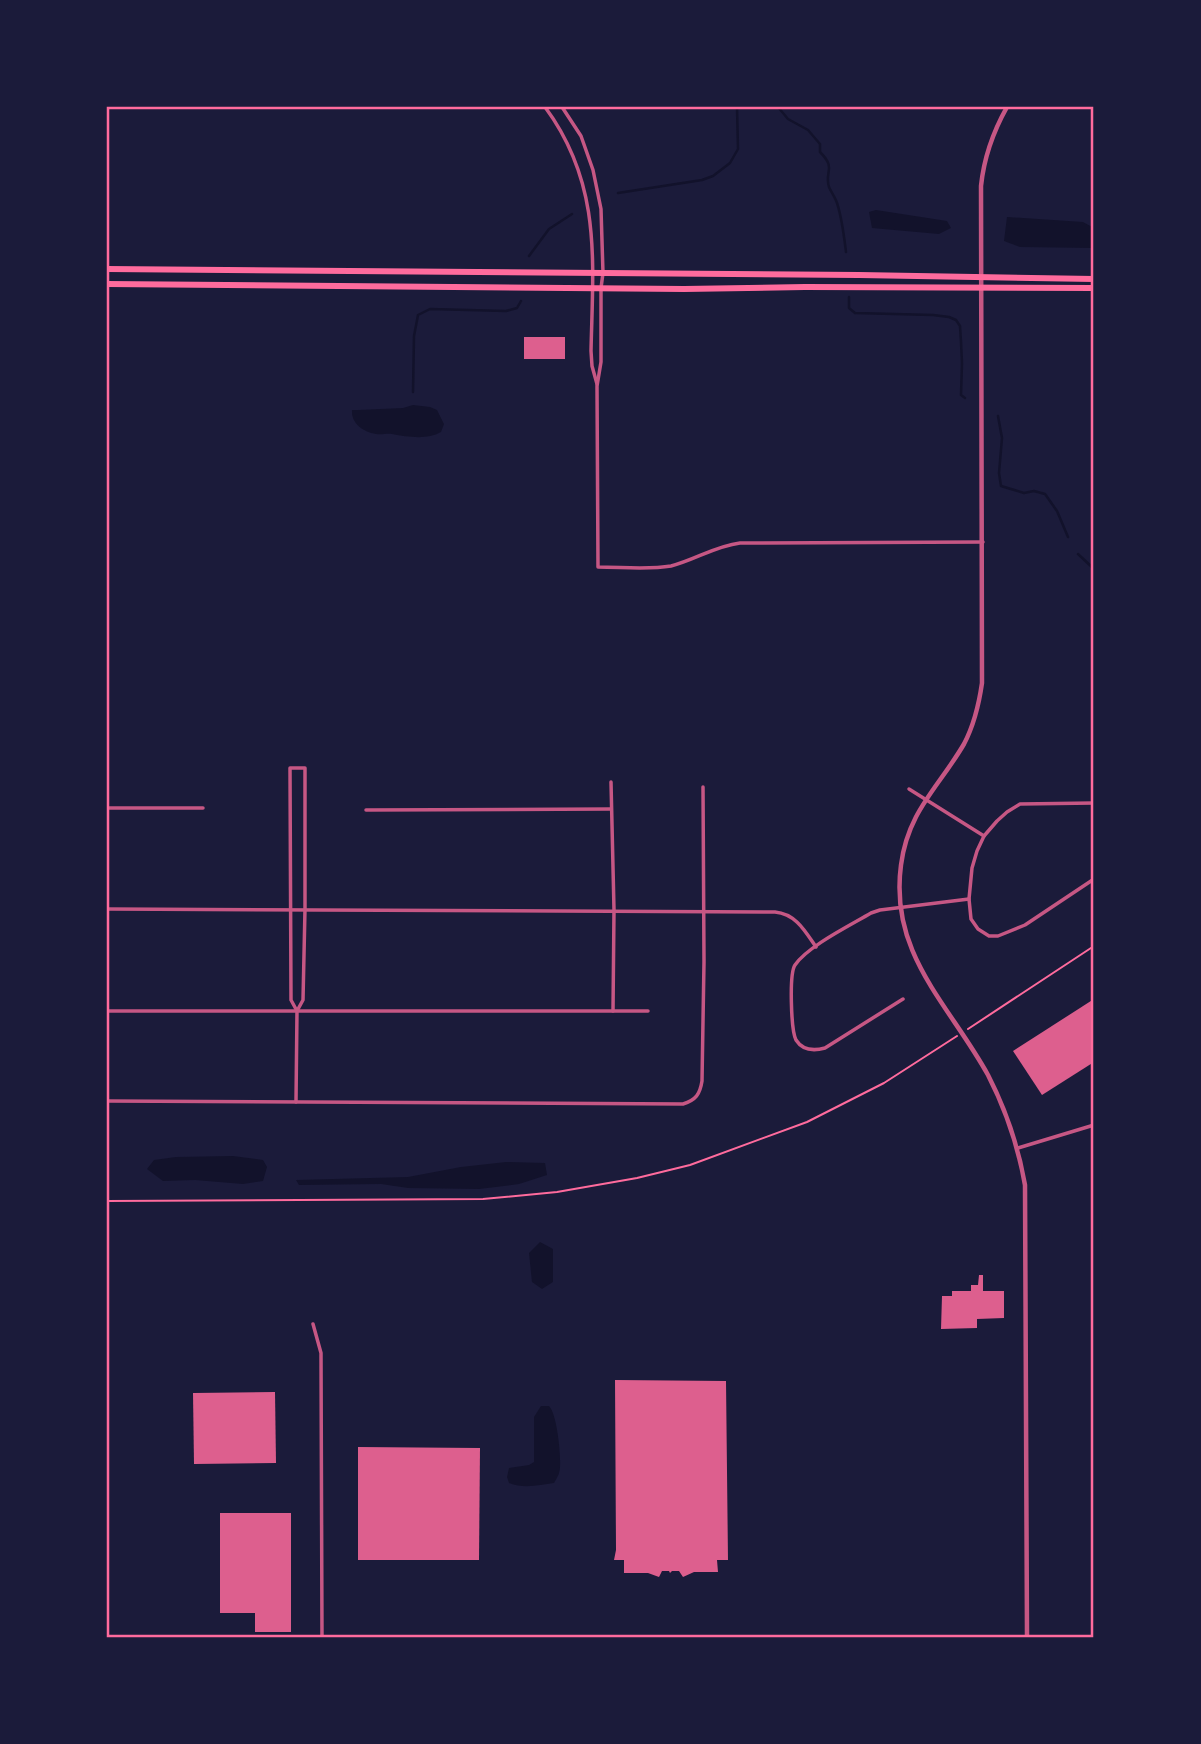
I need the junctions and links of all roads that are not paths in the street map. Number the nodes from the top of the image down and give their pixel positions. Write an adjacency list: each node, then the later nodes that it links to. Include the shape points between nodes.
1 (545, 107): 6 (street, via 567,144 583,186 591,222)
2 (562, 107): 7 (street, via 581,136 593,170 603,226)
3 (1007, 107): 8 (street, via 984,164)
4 (107, 270): 5 (main road)
5 (272, 271): 6 (main road); 11 (main road)
6 (593, 273): 7 (main road); 13 (street)
7 (603, 273): 8 (main road); 14 (street)
8 (980, 277): 9 (main road); 12 (street)
9 (1094, 279)
10 (107, 284): 11 (main road)
11 (271, 285): 13 (main road)
12 (980, 287): 14 (main road); 15 (main road); 17 (street)
13 (592, 288): 14 (main road); 16 (street, via 592,358)
14 (601, 288): 16 (street)
15 (1094, 288)
16 (597, 386): 17 (street, via 598,567 669,566 740,543)
17 (983, 542): 21 (street, via 980,699 971,730)
18 (611, 782): 25 (street)
19 (702, 787): 35 (street)
20 (909, 789): 21 (street)
21 (925, 799): 27 (street); 30 (street, via 902,857)
22 (1094, 803): 27 (street, via 1020,804)
23 (107, 807): 24 (street)
24 (203, 808)
25 (611, 809): 26 (street); 34 (street)
26 (366, 810)
27 (984, 836): 29 (street, via 972,868)
28 (1094, 879): 29 (street, via 1025,925 998,936 978,929 971,919)
29 (969, 899): 30 (street)
30 (900, 908): 36 (street, via 871,913); 45 (street, via 913,956 988,1075)
31 (107, 909): 33 (street)
32 (305, 909): 33 (street); 33 (street, via 305,768 290,768); 34 (street); 39 (street, via 303,1000)
33 (290, 910): 39 (street, via 290,1000)
34 (614, 910): 35 (street); 40 (street)
35 (704, 912): 36 (street, via 782,912 798,922); 43 (street, via 701,1090 683,1104)
36 (816, 947): 37 (street, via 795,966 791,977 794,1030 804,1048 825,1048)
37 (902, 999)
38 (107, 1011): 39 (street)
39 (298, 1011): 40 (street); 43 (street)
40 (613, 1011): 41 (street)
41 (648, 1011)
42 (107, 1101): 43 (street)
43 (296, 1102)
44 (1094, 1125): 45 (street)
45 (1018, 1148): 48 (street, via 1025,1185)
46 (313, 1324): 47 (street, via 321,1353)
47 (322, 1637)
48 (1027, 1637)

